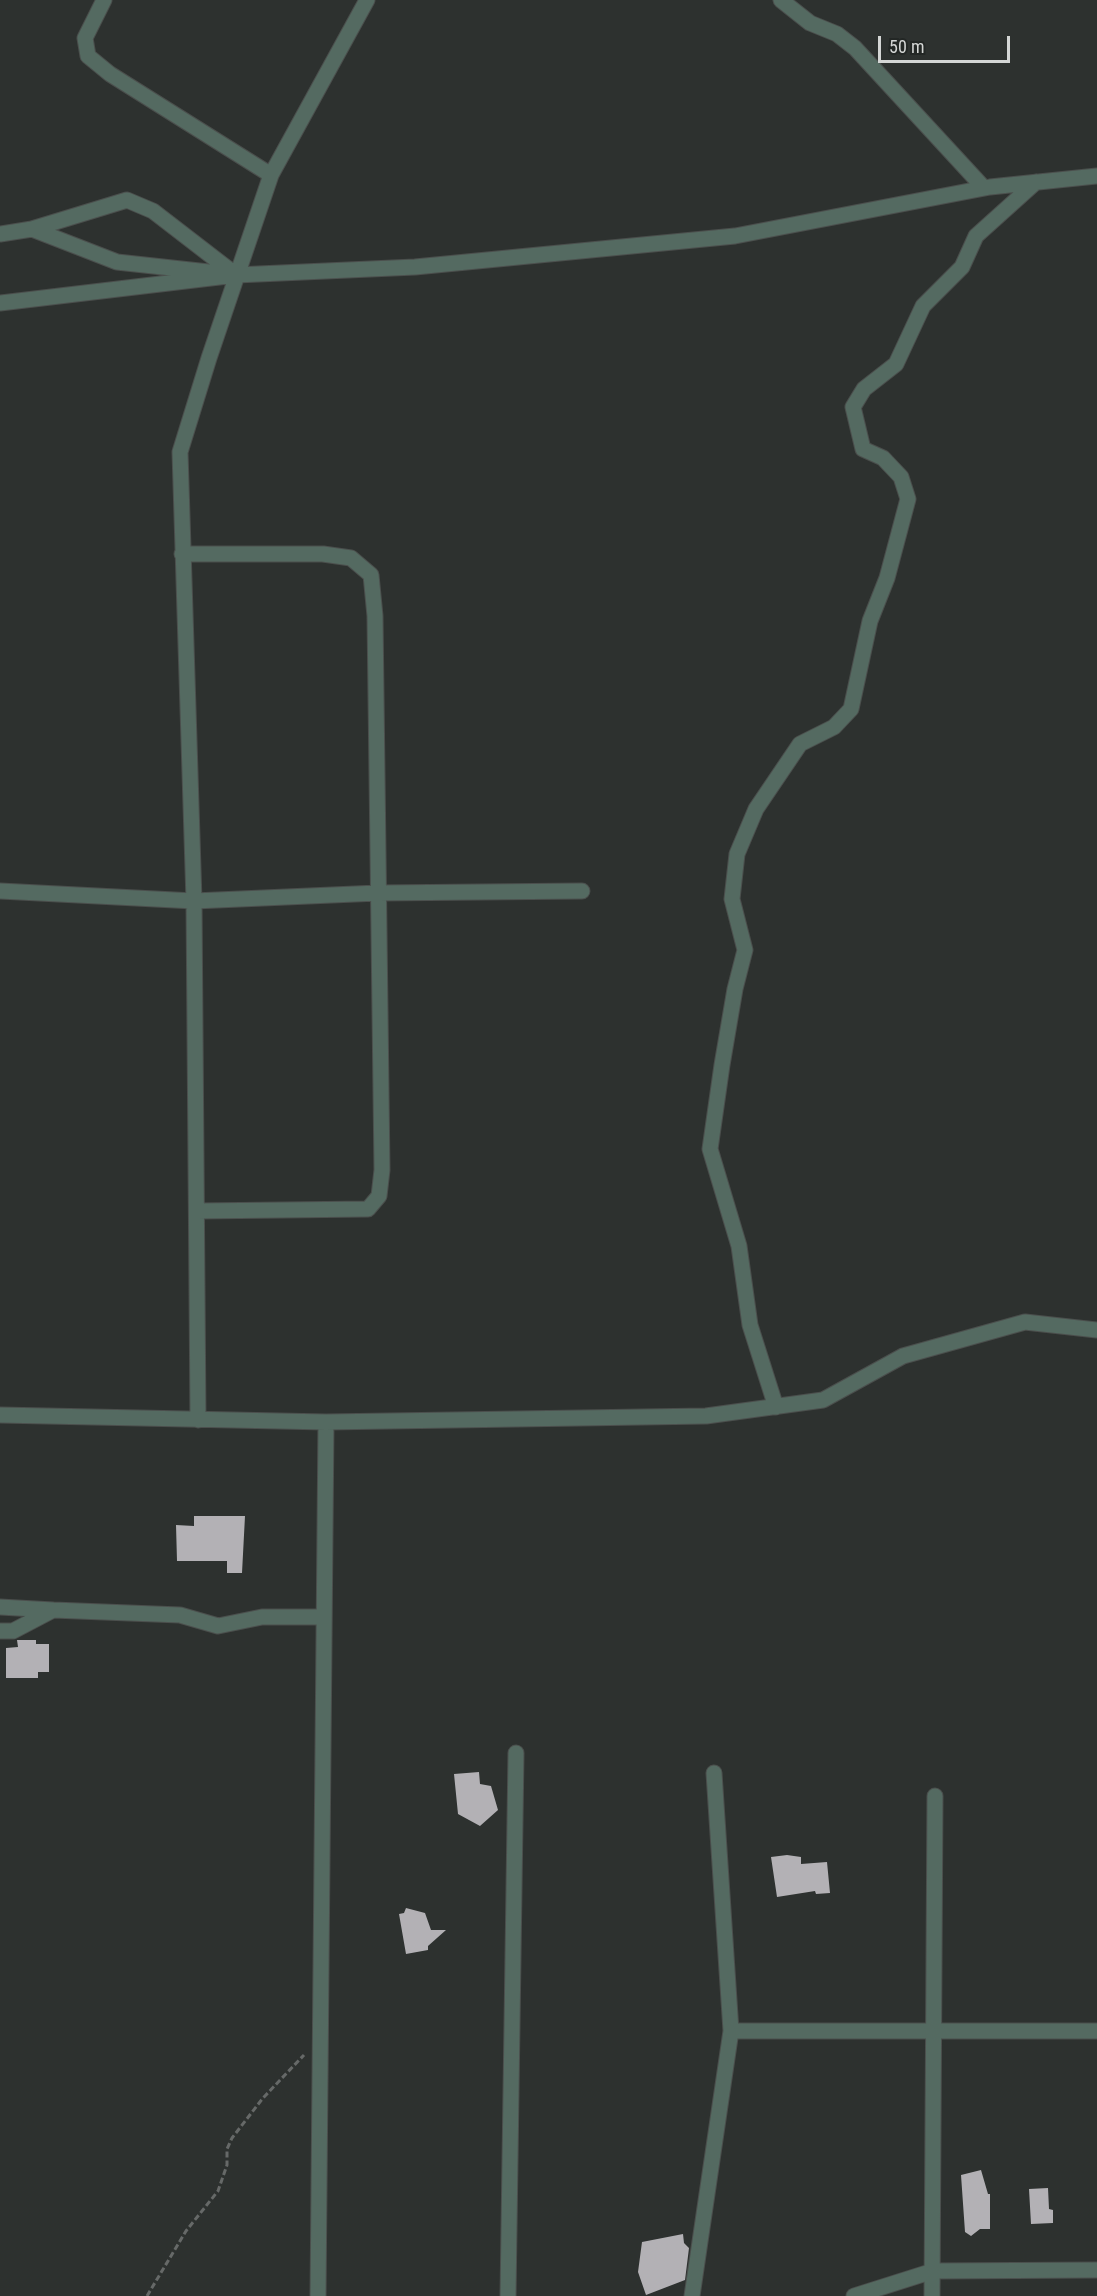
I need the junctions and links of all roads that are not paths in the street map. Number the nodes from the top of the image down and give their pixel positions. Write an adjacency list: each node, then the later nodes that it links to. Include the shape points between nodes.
1 (104, 0): 4 (street, via 85,38 88,56 110,74)
2 (367, 0): 4 (street)
3 (781, 0): 7 (street, via 810,23 837,34 855,48)
4 (271, 175): 10 (street)
5 (1097, 176): 6 (street)
6 (1036, 182): 7 (street); 19 (street, via 976,236 962,267 922,306 896,363 864,389 853,407 863,449 883,458 901,477 908,499 887,578 870,621 851,709 834,728 800,744 756,809 737,854 732,899 745,950 735,989 710,1149 739,1246 750,1325)
7 (984, 188): 10 (street, via 735,236 415,267)
8 (32, 229): 9 (street); 10 (street, via 117,262); 10 (street, via 127,200 153,212)
9 (0, 234)
10 (236, 275): 11 (street); 12 (street, via 180,452)
11 (0, 303)
12 (182, 554): 15 (street, via 323,554 351,558 371,574 375,616); 16 (street)
13 (0, 891): 16 (street)
14 (582, 891): 15 (street)
15 (378, 893): 16 (street); 17 (street, via 382,1170 379,1196 368,1209)
16 (194, 901): 17 (street)
17 (197, 1211): 21 (street)
18 (1097, 1330): 19 (street, via 1025,1322 903,1356 823,1400)
19 (776, 1407): 22 (street, via 706,1416)
20 (0, 1415): 21 (street)
21 (198, 1420): 22 (street)
22 (326, 1422): 25 (street)
23 (0, 1607): 24 (street)
24 (54, 1610): 25 (street, via 180,1615 218,1626 262,1617); 26 (street, via 13,1631)
25 (324, 1617): 35 (street)
26 (0, 1631)
27 (516, 1754): 36 (street)
28 (714, 1773): 31 (street)
29 (935, 1796): 30 (street)
30 (935, 2029): 31 (street); 32 (street); 34 (street)
31 (730, 2031): 37 (street)
32 (1097, 2031)
33 (1097, 2270): 34 (street)
34 (933, 2271): 38 (street); 39 (street)
35 (318, 2296)
36 (508, 2296)
37 (692, 2296)
38 (854, 2296)
39 (932, 2296)

